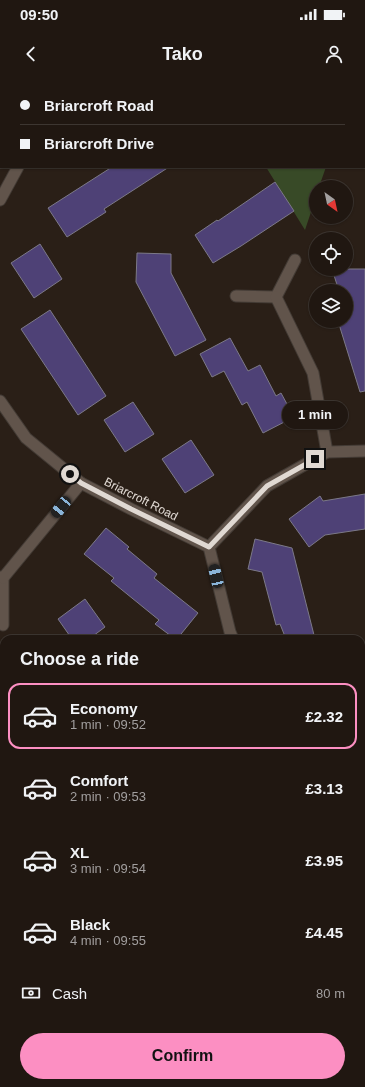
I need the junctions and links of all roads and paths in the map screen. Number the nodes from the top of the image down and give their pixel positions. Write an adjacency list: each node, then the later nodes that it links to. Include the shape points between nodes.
1 (17, 168): 2 (street)
2 (0, 200)
3 (295, 260): 5 (street)
4 (236, 296): 5 (street)
5 (276, 297): 8 (street, via 313,373)
6 (0, 401): 9 (street, Briarcroft Road, via 26,438)
7 (365, 451): 8 (street)
8 (327, 452): 10 (street, via 267,486)
9 (81, 483): 10 (street, Briarcroft Road); 11 (street)
10 (209, 547): 13 (street)
11 (1, 578): 12 (street)
12 (3, 625)
13 (231, 635)

